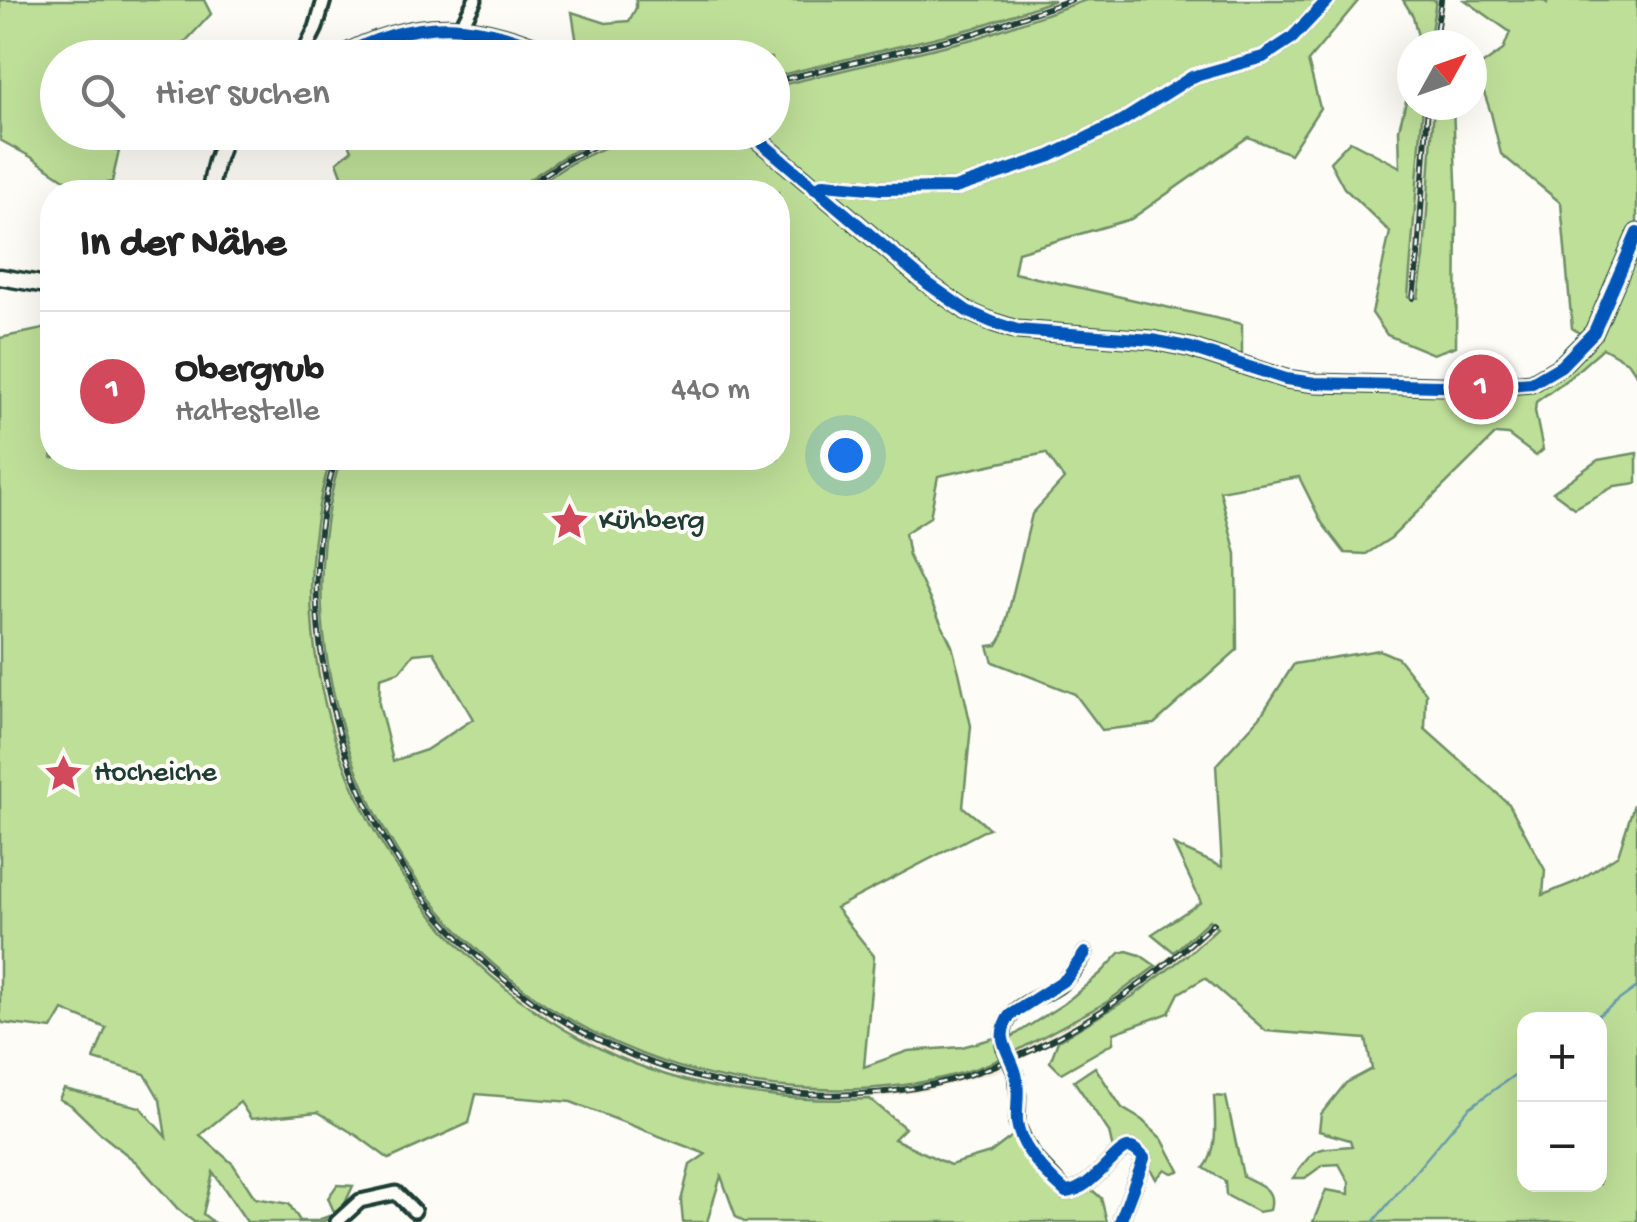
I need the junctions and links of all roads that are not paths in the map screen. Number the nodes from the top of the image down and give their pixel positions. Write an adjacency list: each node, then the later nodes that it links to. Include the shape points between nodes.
1 (324, 0): 5 (street)
2 (475, 0): 4 (street)
3 (1328, 0): 11 (street, via 1263,57 1192,77 1050,156 956,188)
4 (460, 27): 6 (street); 7 (street)
5 (310, 40)
6 (374, 40)
7 (519, 40)
8 (219, 150): 10 (street)
9 (770, 150): 11 (street)
10 (213, 180)
11 (815, 189): 12 (street, via 948,298 992,322 1018,330 1152,340 1315,383 1532,383 1561,366 1594,332)
12 (1637, 233)
13 (0, 276): 14 (street)
14 (40, 284)
15 (1085, 953): 18 (street, bridge, via 1066,978 1010,1015 1002,1030 1004,1046 1016,1074 1024,1141 1066,1192 1104,1171 1125,1148 1144,1158)
16 (414, 1212): 17 (street, via 396,1192 360,1201)
17 (337, 1222)
18 (1120, 1222)

